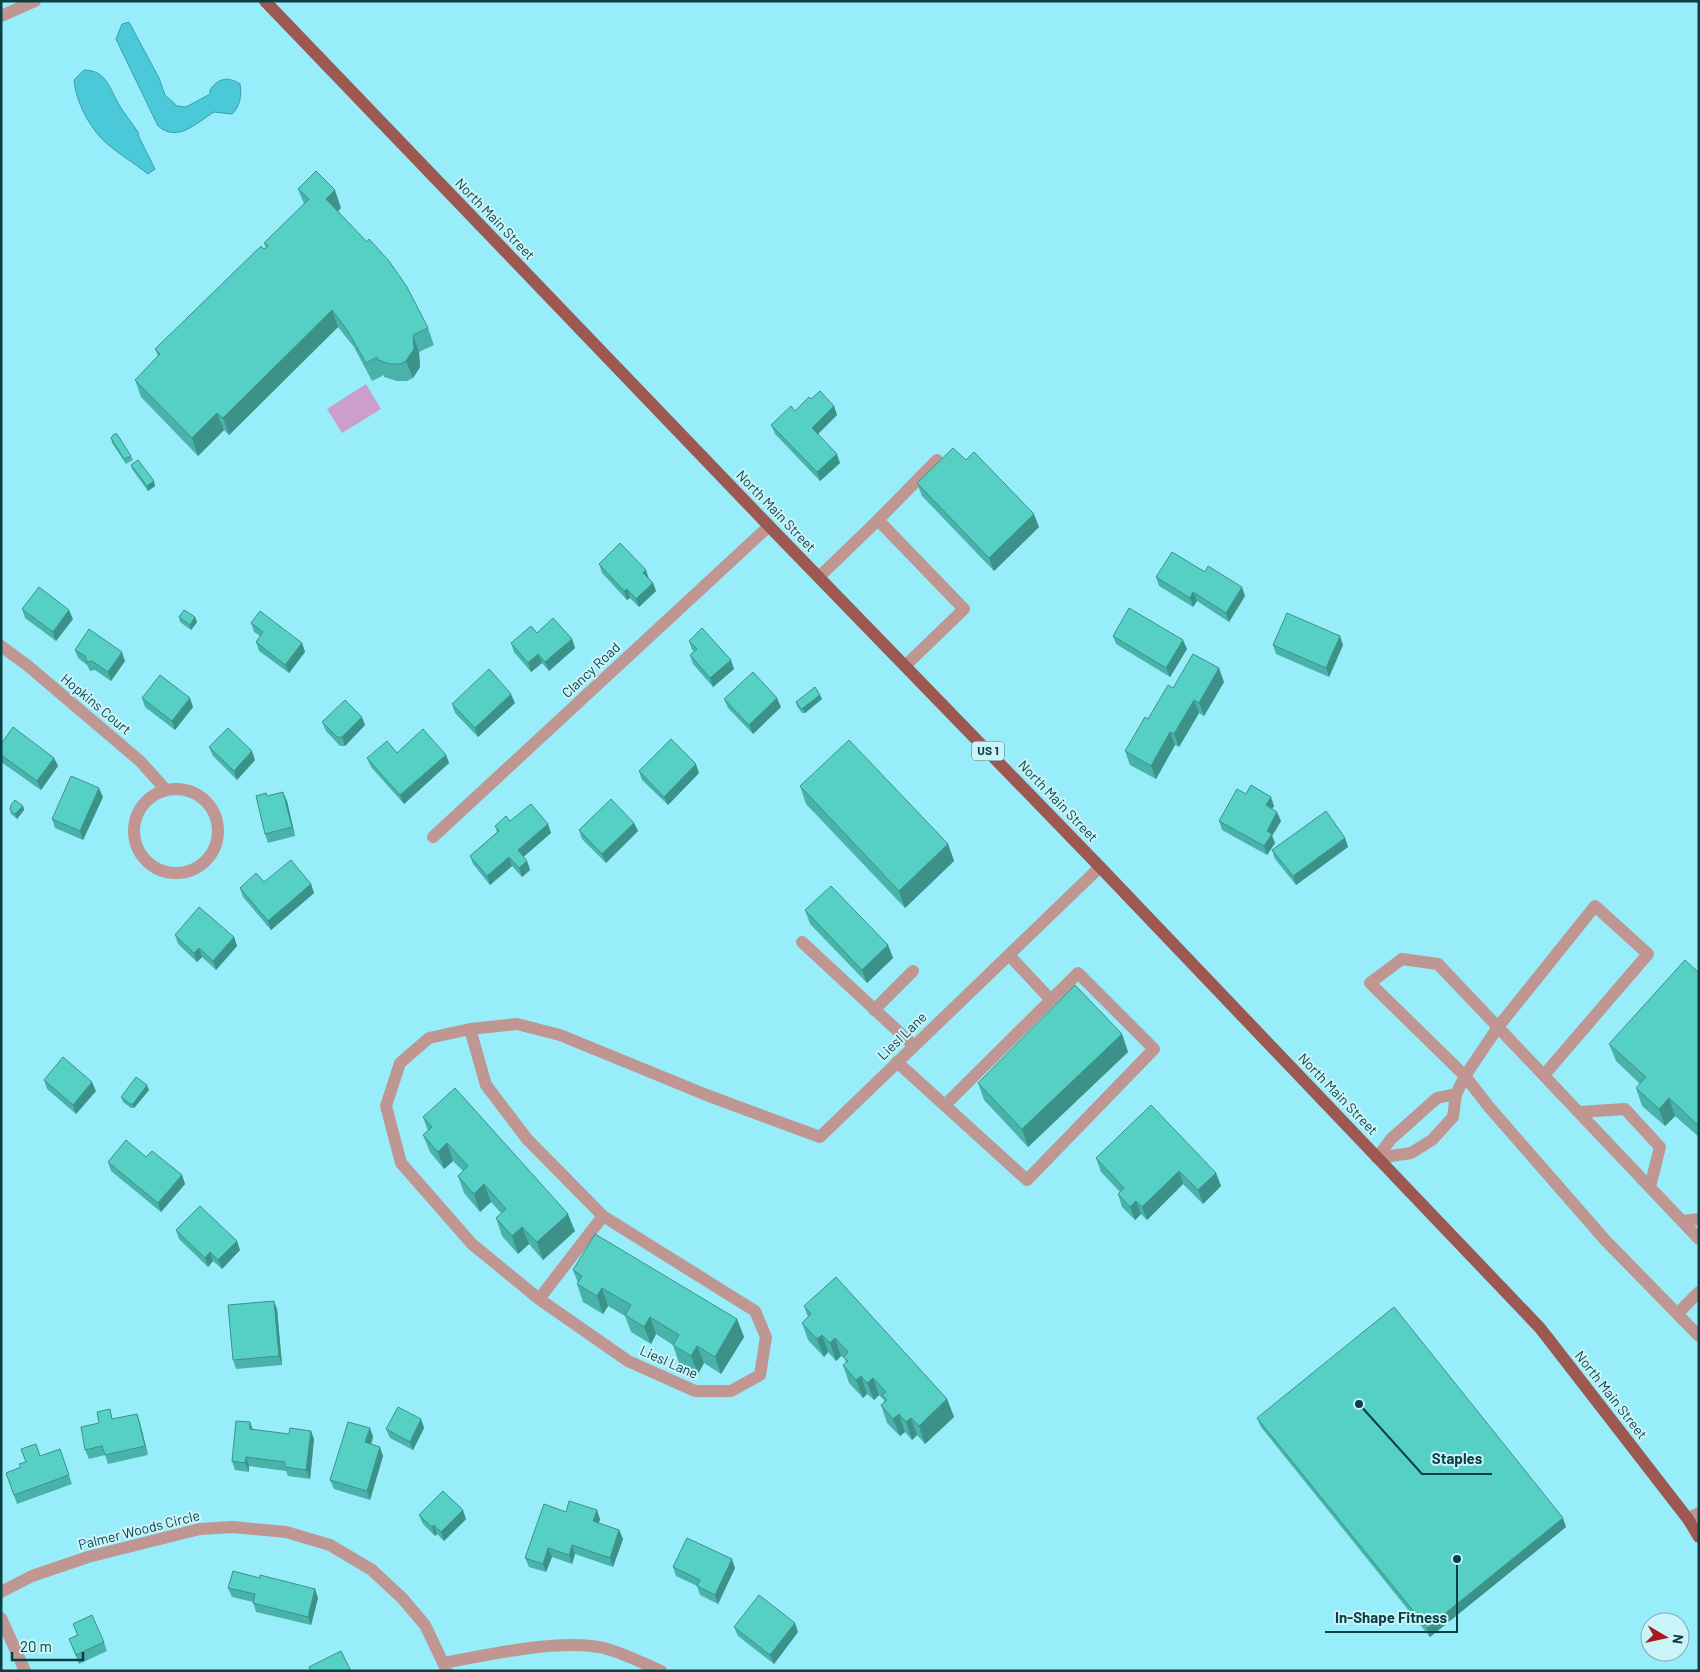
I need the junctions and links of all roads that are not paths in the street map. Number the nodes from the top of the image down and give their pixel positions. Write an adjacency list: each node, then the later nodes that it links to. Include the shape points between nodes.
1 (35, 1): 3 (street)
2 (265, 1): 6 (main road, North Main Street / US 1)
3 (1, 16)
4 (936, 460): 5 (street)
5 (878, 520): 7 (street); 9 (street, via 964,608)
6 (769, 526): 7 (main road, North Main Street / US 1); 11 (street, Clancy Road)
7 (819, 577): 9 (main road, North Main Street / US 1)
8 (1, 646): 10 (street, Hopkins Court, via 140,761)
9 (905, 666): 12 (main road, North Main Street / US 1)
10 (166, 790): 10 (street, via 151,796 140,808 134,824 134,840 141,856 153,867 169,873 185,872 200,865 211,853 217,838 217,821 210,806 198,795 183,789)
11 (433, 837)
12 (1100, 867): 14 (street, Liesl Lane); 27 (main road, North Main Street / US 1)
13 (802, 942): 17 (street)
14 (1009, 954): 16 (street); 20 (street, Liesl Lane)
15 (913, 971): 17 (street)
16 (1051, 1000): 25 (street); 25 (street, via 1078,973 1154,1049 1027,1180)
17 (874, 1010): 20 (street)
18 (1498, 1027): 22 (street); 22 (street, via 1595,906 1648,954); 23 (street); 23 (street, via 1438,964 1402,960 1370,983)
19 (470, 1029): 21 (street, Liesl Lane, via 517,1024 560,1036 820,1137); 29 (street, Liesl Lane, via 486,1085 527,1139); 34 (street, Liesl Lane, via 429,1038 400,1063 386,1106 401,1163 472,1244)
20 (914, 1046): 21 (street, Liesl Lane)
21 (897, 1062): 25 (street)
22 (1544, 1075): 26 (street)
23 (1465, 1076): 24 (street); 35 (street, via 1606,1241)
24 (1456, 1094): 27 (street, via 1437,1098 1391,1139); 27 (street, via 1453,1117 1432,1140 1411,1153)
25 (945, 1105)
26 (1579, 1112): 28 (street); 28 (street, via 1625,1109 1660,1147)
27 (1377, 1158): 37 (main road, North Main Street / US 1, via 1540,1328)
28 (1650, 1188): 31 (street)
29 (603, 1216): 34 (street); 34 (street, Liesl Lane, via 755,1311 766,1337 760,1375 731,1391 695,1391 628,1360)
30 (1699, 1219): 31 (street)
31 (1682, 1222): 32 (street)
32 (1699, 1239)
33 (1699, 1292): 35 (street)
34 (539, 1300)
35 (1678, 1314): 36 (street)
36 (1699, 1336)
37 (1694, 1516): 38 (main road, North Main Street / US 1)
38 (1699, 1536)
39 (1, 1592): 41 (street, Palmer Woods Circle, via 32,1576 88,1557 200,1529 233,1527 286,1532 330,1545 372,1570 402,1598 425,1626)
40 (1, 1618): 42 (street)
41 (445, 1667): 43 (street, Palmer Woods Circle, via 535,1648 575,1645 604,1648)
42 (25, 1671)
43 (661, 1671)

